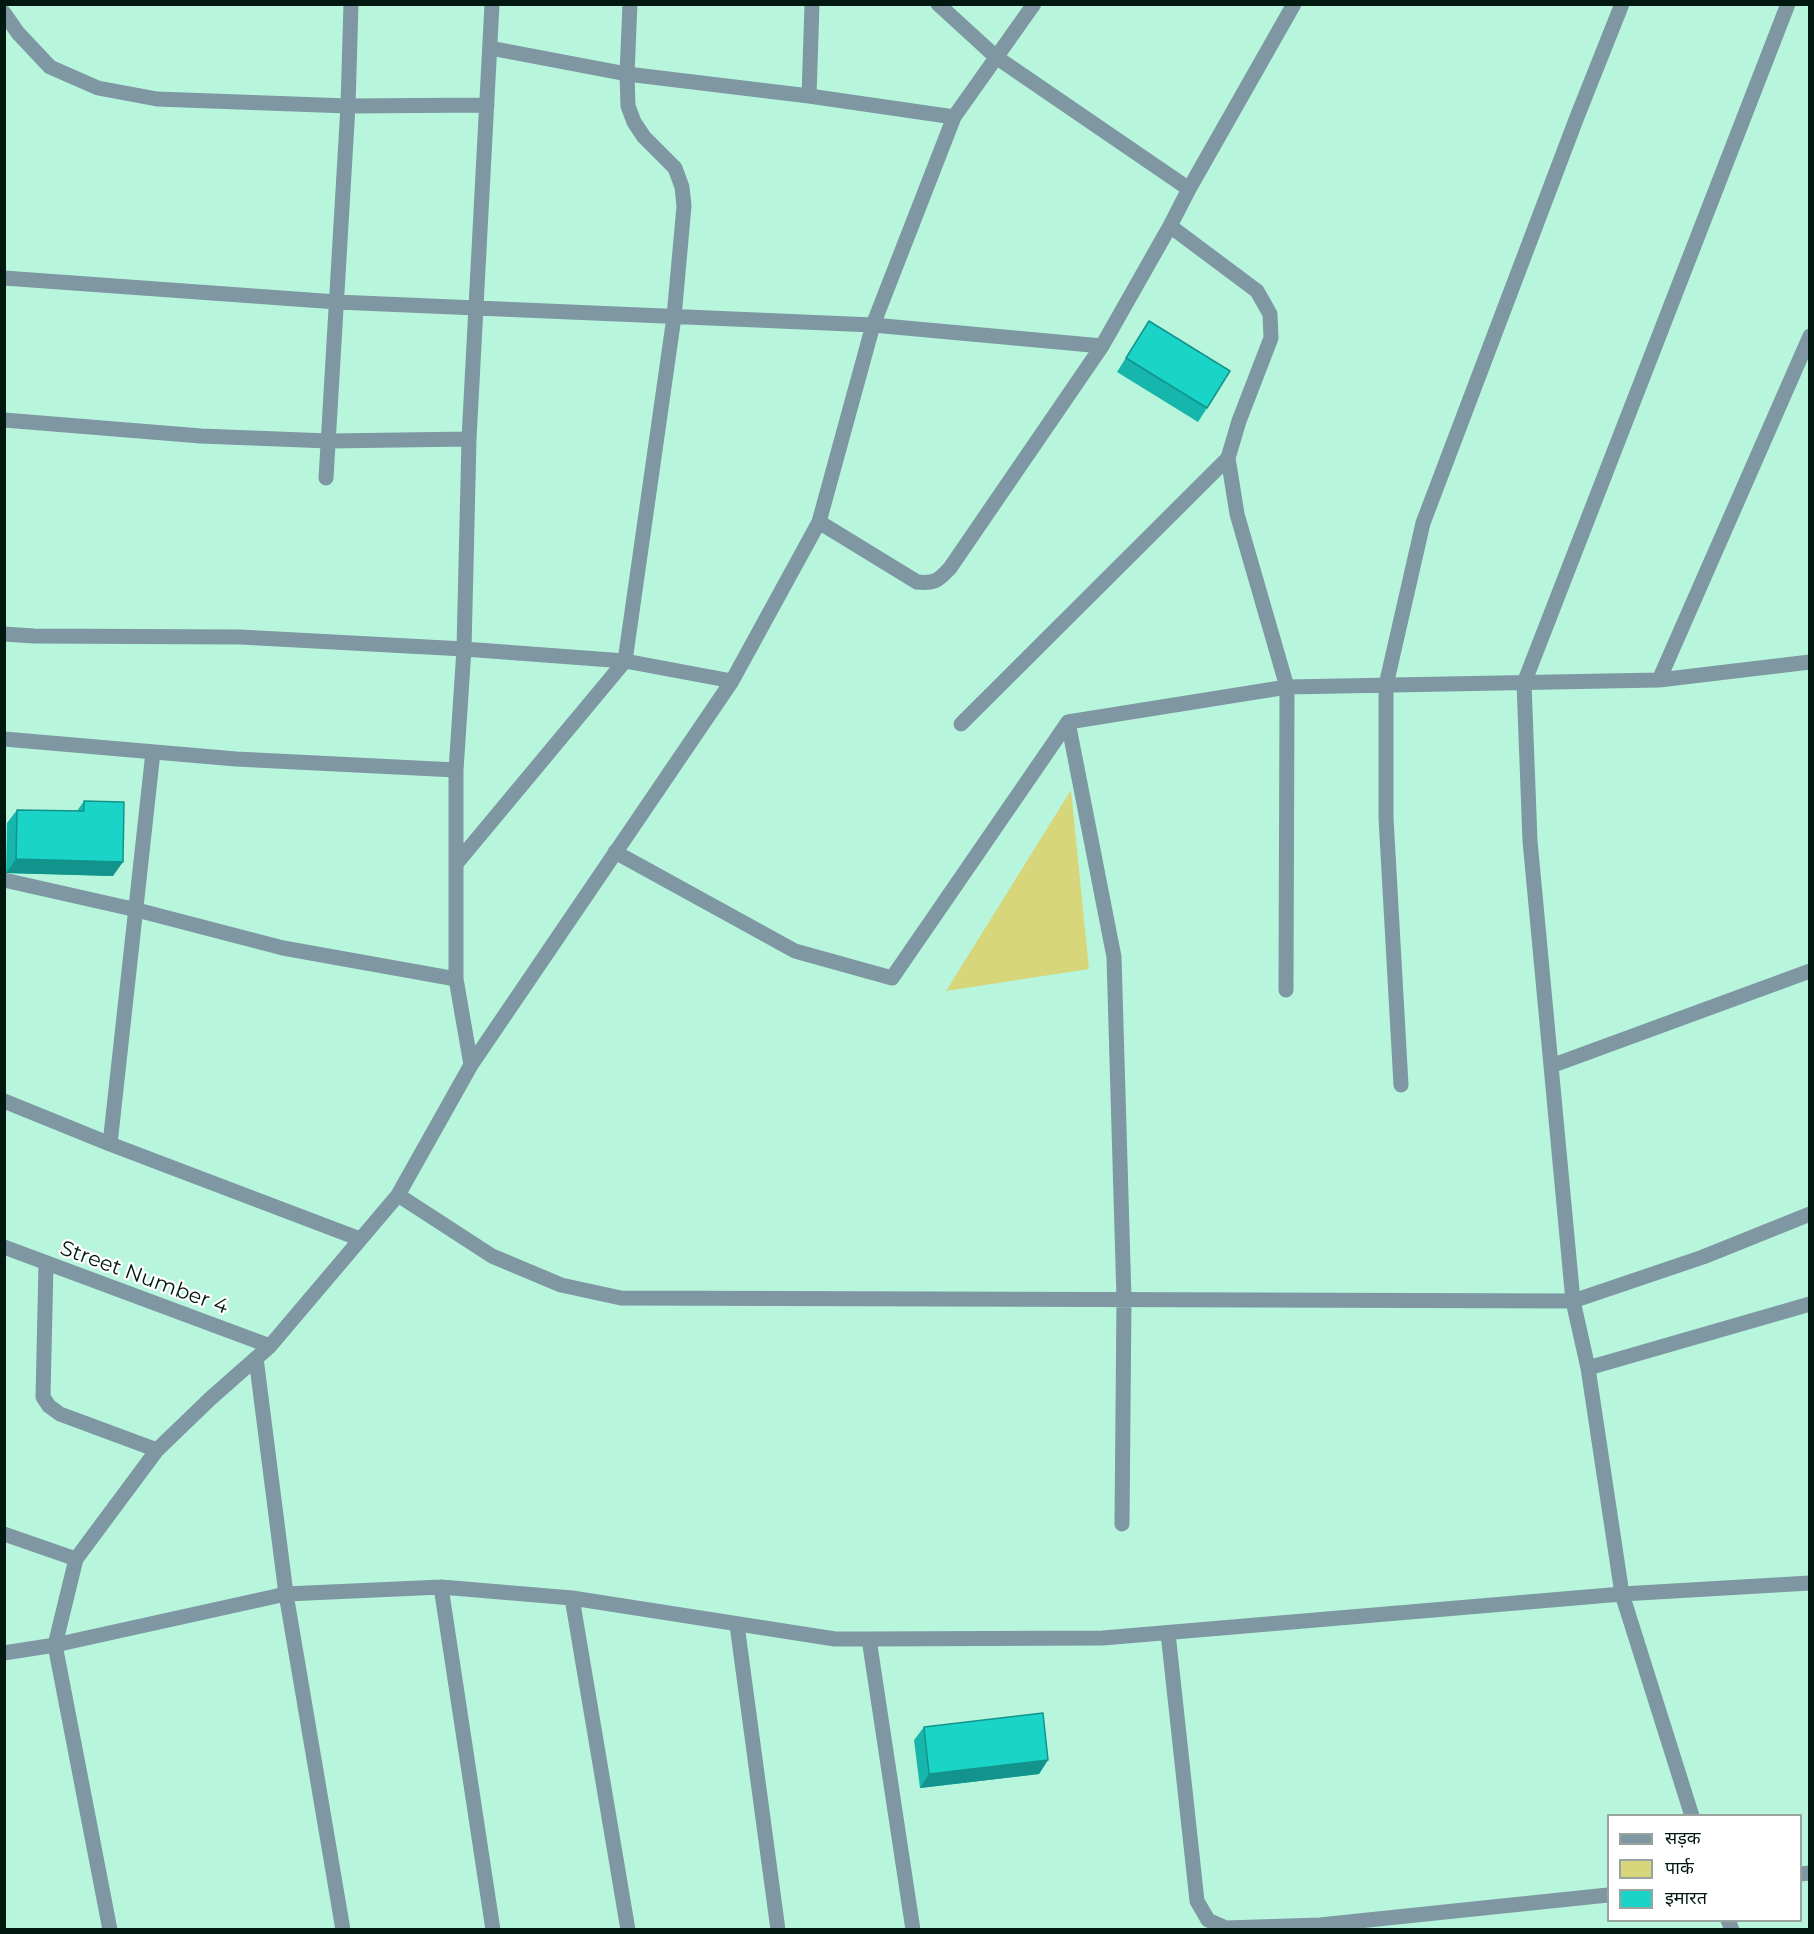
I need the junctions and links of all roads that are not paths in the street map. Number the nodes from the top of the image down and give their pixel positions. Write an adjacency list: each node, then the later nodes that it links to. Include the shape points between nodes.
1 (351, 4): 16 (street)
2 (492, 4): 11 (street)
3 (630, 4): 13 (street)
4 (812, 4): 14 (street)
5 (938, 4): 12 (street)
6 (1034, 4): 12 (street)
7 (1294, 4): 18 (street)
8 (1622, 4): 40 (street, via 1423,523)
9 (1788, 4): 39 (street)
10 (4, 13): 16 (street, via 51,67 98,88 157,99)
11 (490, 48): 13 (street); 15 (street)
12 (996, 57): 17 (street); 18 (street)
13 (627, 74): 14 (street); 23 (street, via 628,106 634,122 675,168 682,187 684,206)
14 (809, 96): 17 (street)
15 (488, 105): 16 (street); 22 (street)
16 (348, 106): 21 (street)
17 (954, 117): 24 (street)
18 (1189, 189): 19 (street)
19 (1170, 226): 26 (street); 30 (street, via 1257,291 1270,314 1271,338)
20 (4, 278): 21 (street)
21 (337, 302): 22 (street); 29 (street)
22 (477, 309): 23 (street); 28 (street)
23 (674, 317): 24 (street); 35 (street)
24 (873, 325): 26 (street); 32 (street)
25 (1809, 336): 37 (street)
26 (1102, 346): 32 (street, via 940,579 917,582)
27 (4, 420): 29 (street, via 201,436)
28 (469, 439): 29 (street); 34 (street)
29 (329, 441): 31 (street)
30 (1228, 458): 41 (street, via 1238,514); 43 (street)
31 (326, 478)
32 (819, 522): 38 (street)
33 (4, 634): 34 (street, via 240,637)
34 (464, 648): 35 (street); 46 (street)
35 (625, 661): 38 (street); 48 (street)
36 (1809, 662): 37 (street)
37 (1659, 680): 39 (street)
38 (732, 681): 47 (street)
39 (1524, 683): 40 (street); 55 (street, via 1530,841)
40 (1386, 685): 41 (street); 56 (street, via 1386,818)
41 (1287, 687): 42 (street); 53 (street)
42 (1068, 722): 47 (street, via 892,978 795,951); 64 (street, via 1114,957)
43 (961, 724)
44 (4, 739): 45 (street)
45 (153, 752): 46 (street); 50 (street)
46 (456, 770): 48 (street)
47 (615, 852): 54 (street)
48 (456, 864): 52 (street)
49 (4, 880): 50 (street)
50 (136, 910): 52 (street, via 284,948); 58 (street)
51 (1809, 971): 55 (street)
52 (456, 979): 54 (street)
53 (1286, 990)
54 (471, 1065): 59 (street)
55 (1551, 1066): 65 (street)
56 (1401, 1085)
57 (4, 1101): 58 (street)
58 (110, 1144): 61 (street)
59 (398, 1195): 61 (street); 64 (street, via 492,1256 561,1285 621,1298)
60 (1809, 1214): 65 (street, via 1703,1257)
61 (360, 1239): 67 (street)
62 (4, 1247): 63 (street, Street Number 4)
63 (46, 1264): 67 (street, Street Number 4); 70 (street, via 42,1397 60,1414)
64 (1124, 1299): 65 (street); 71 (street)
65 (1573, 1301): 69 (street)
66 (1809, 1304): 69 (street)
67 (270, 1347): 68 (street)
68 (256, 1359): 70 (street); 76 (street)
69 (1588, 1368): 77 (street)
70 (157, 1450): 73 (street)
71 (1122, 1524)
72 (4, 1534): 73 (street)
73 (76, 1559): 82 (street)
74 (1809, 1583): 77 (street)
75 (441, 1587): 76 (street); 78 (street); 89 (street)
76 (286, 1594): 82 (street); 88 (street)
77 (1622, 1594): 80 (street); 84 (street)
78 (572, 1598): 79 (street); 90 (street)
79 (737, 1625): 81 (street, via 835,1639); 91 (street)
80 (1168, 1633): 81 (street, via 1103,1638); 86 (street, via 1197,1901 1208,1920 1226,1928)
81 (869, 1639): 92 (street)
82 (55, 1645): 83 (street); 87 (street)
83 (4, 1653)
84 (1692, 1814)
85 (1607, 1895): 86 (street)
86 (1297, 1928)
87 (110, 1929)
88 (343, 1929)
89 (493, 1929)
90 (628, 1929)
91 (778, 1929)
92 (913, 1929)

